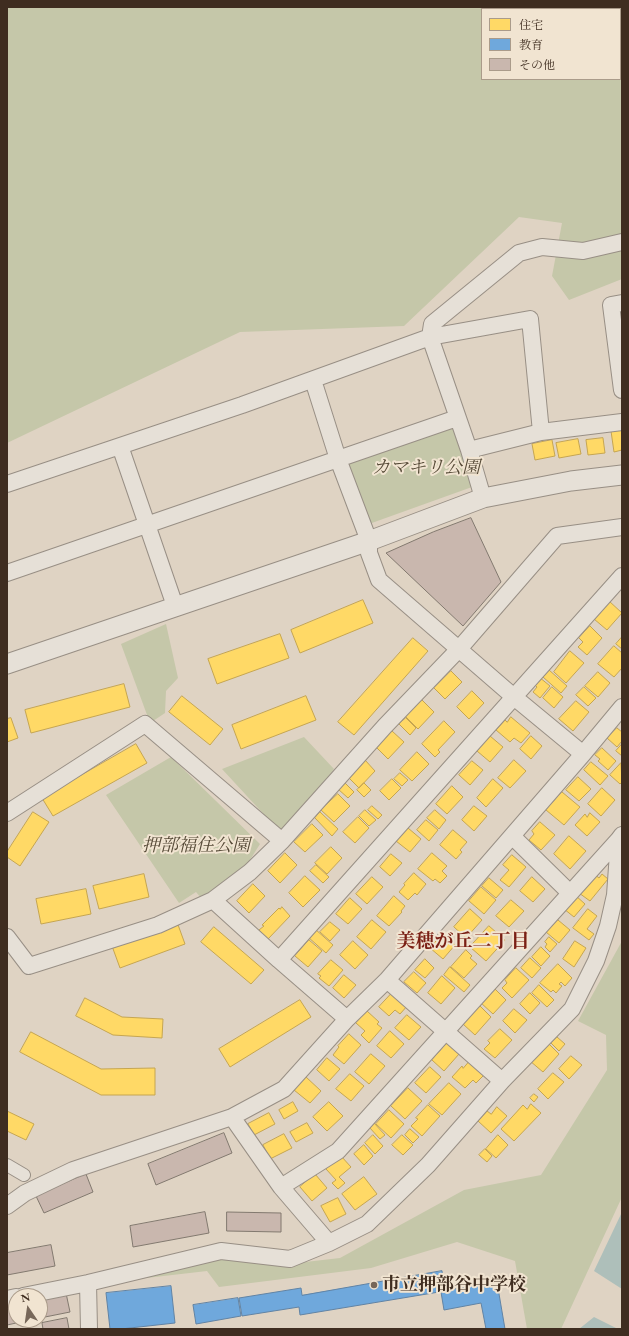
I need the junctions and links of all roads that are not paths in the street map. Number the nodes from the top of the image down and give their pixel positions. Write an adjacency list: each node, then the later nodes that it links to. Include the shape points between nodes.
1 (622, 242): 3 (street, via 583,251 542,247 519,253 432,324)
2 (622, 303): 5 (street, via 611,305)
3 (430, 337): 4 (street); 6 (street); 8 (street, via 530,318)
4 (312, 380): 9 (street); 11 (street)
5 (622, 390)
6 (457, 418): 10 (street); 11 (street)
7 (622, 422): 8 (street)
8 (541, 432): 10 (street)
9 (120, 446): 13 (street); 15 (street)
10 (469, 450): 14 (street)
11 (338, 459): 15 (street); 17 (street)
12 (622, 475): 14 (street, via 571,481)
13 (7, 484)
14 (484, 498): 17 (street)
15 (147, 526): 18 (street); 20 (street)
16 (622, 528): 21 (street, via 557,536)
17 (369, 541): 20 (street); 21 (street, via 369,552 379,580)
18 (7, 573)
19 (622, 576): 23 (street)
20 (175, 606): 22 (street)
21 (459, 649): 23 (street); 29 (street, via 385,726)
22 (7, 664)
23 (514, 697): 25 (street); 33 (street)
24 (622, 707): 25 (street)
25 (583, 754): 27 (street)
26 (7, 813): 29 (street, via 145,724)
27 (512, 836): 30 (street); 34 (street)
28 (620, 837): 30 (street); 37 (street, via 615,895 596,961 572,1009)
29 (282, 841): 31 (street, via 250,872)
30 (570, 893): 36 (street)
31 (213, 900): 32 (street, via 158,925 30,966); 33 (street)
32 (7, 937)
33 (279, 960): 35 (street)
34 (387, 980): 35 (street); 36 (street)
35 (346, 1019): 38 (street, via 284,1090)
36 (445, 1031): 37 (street); 41 (street, via 338,1151)
37 (502, 1081): 43 (street, via 428,1165 367,1224)
38 (232, 1118): 41 (street); 42 (street, via 73,1170 25,1193)
39 (7, 1165): 40 (street)
40 (24, 1176)
41 (281, 1187): 43 (street)
42 (7, 1206)
43 (329, 1243): 44 (street, via 290,1259 221,1251)
44 (88, 1283): 45 (street); 46 (street)
45 (48, 1291)
46 (89, 1329)

